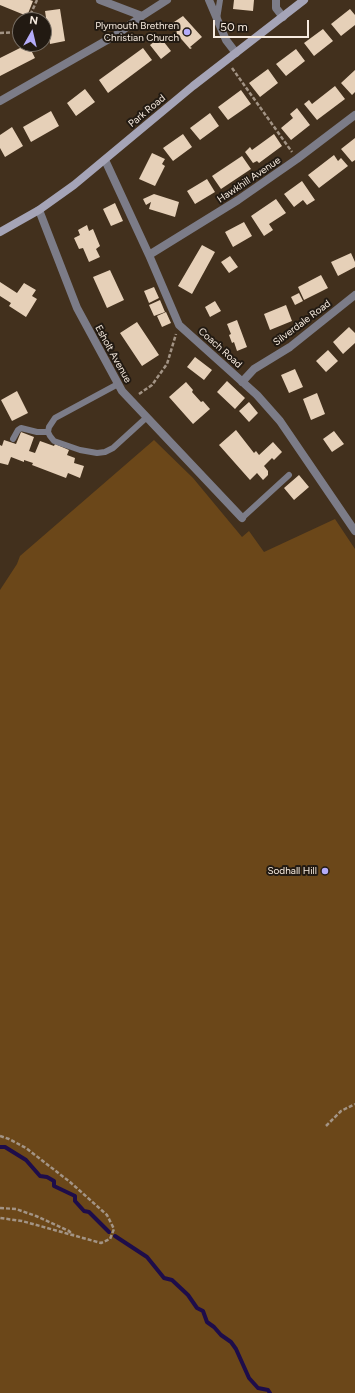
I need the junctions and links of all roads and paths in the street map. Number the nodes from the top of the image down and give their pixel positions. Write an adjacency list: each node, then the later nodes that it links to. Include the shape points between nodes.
1 (37, 0): 8 (path)
2 (100, 0): 9 (street)
3 (168, 0): 9 (street)
4 (209, 0): 11 (street)
5 (220, 0): 11 (lane)
6 (276, 0): 10 (street, via 276,8)
7 (304, 0): 10 (main road, Park Road)
8 (32, 12)
9 (142, 16): 16 (street, via 116,35)
10 (283, 17): 14 (main road, Park Road)
11 (217, 19): 14 (street, via 226,40)
12 (12, 33): 13 (path)
13 (0, 34)
14 (236, 52): 19 (main road, Park Road)
15 (232, 68): 18 (path)
16 (0, 101)
17 (355, 115): 18 (street, Hawkhill Avenue)
18 (297, 159): 22 (street, Hawkhill Avenue, via 238,200)
19 (105, 160): 20 (main road, Park Road); 22 (street, Coach Road)
20 (39, 210): 21 (main road, Park Road); 26 (street, Esholt Avenue, via 77,308)
21 (0, 232)
22 (149, 255): 24 (street, Coach Road)
23 (355, 295): 25 (street, Silverdale Road, via 290,347 254,369)
24 (179, 325): 25 (street, Coach Road); 27 (path, via 167,364 152,385)
25 (242, 382): 33 (street, Coach Road, via 280,421)
26 (118, 384): 27 (street, Esholt Avenue); 29 (lane, via 55,418 48,427)
27 (130, 400): 28 (street, Esholt Avenue)
28 (146, 417): 29 (lane, via 113,448 105,452 88,452 67,446 54,441); 32 (street, Esholt Avenue)
29 (48, 432): 30 (lane, via 22,428)
30 (13, 439)
31 (289, 475): 32 (lane)
32 (242, 518)
33 (355, 531)
34 (355, 1104): 35 (path, via 341,1111)
35 (326, 1126)
36 (0, 1136): 39 (path, via 26,1148 70,1182 107,1215 114,1229 110,1239 101,1243)
37 (0, 1208): 39 (path, via 16,1209 36,1216 69,1231)
38 (0, 1218): 39 (path, via 22,1221)
39 (74, 1236)

